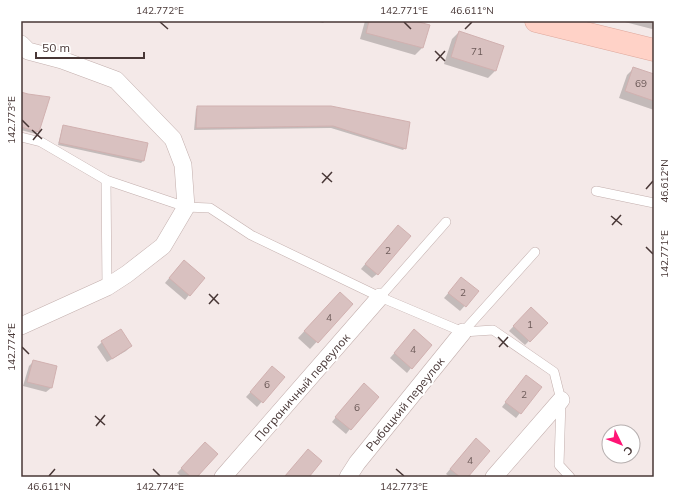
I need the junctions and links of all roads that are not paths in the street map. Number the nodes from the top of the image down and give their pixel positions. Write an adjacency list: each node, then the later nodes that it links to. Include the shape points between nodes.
1 (536, 21): 3 (street)
2 (21, 44): 8 (street, via 28,51 62,60 116,80 173,139 183,165)
3 (654, 50)
4 (21, 137): 5 (lane, via 41,142)
5 (106, 180): 8 (lane); 11 (lane)
6 (596, 191): 7 (lane)
7 (654, 203)
8 (186, 207): 11 (street, via 163,246); 12 (lane, via 210,208 251,235)
9 (446, 222): 12 (lane)
10 (536, 252): 14 (lane)
11 (107, 287): 13 (street)
12 (380, 297): 14 (lane); 16 (street, Пограничный переулок)
13 (21, 326)
14 (463, 332): 15 (lane, via 493,330 554,372); 17 (street, Рыбацкий переулок)
15 (561, 400): 18 (street); 19 (lane, via 559,465)
16 (223, 477)
17 (348, 477)
18 (494, 477)
19 (570, 477)

